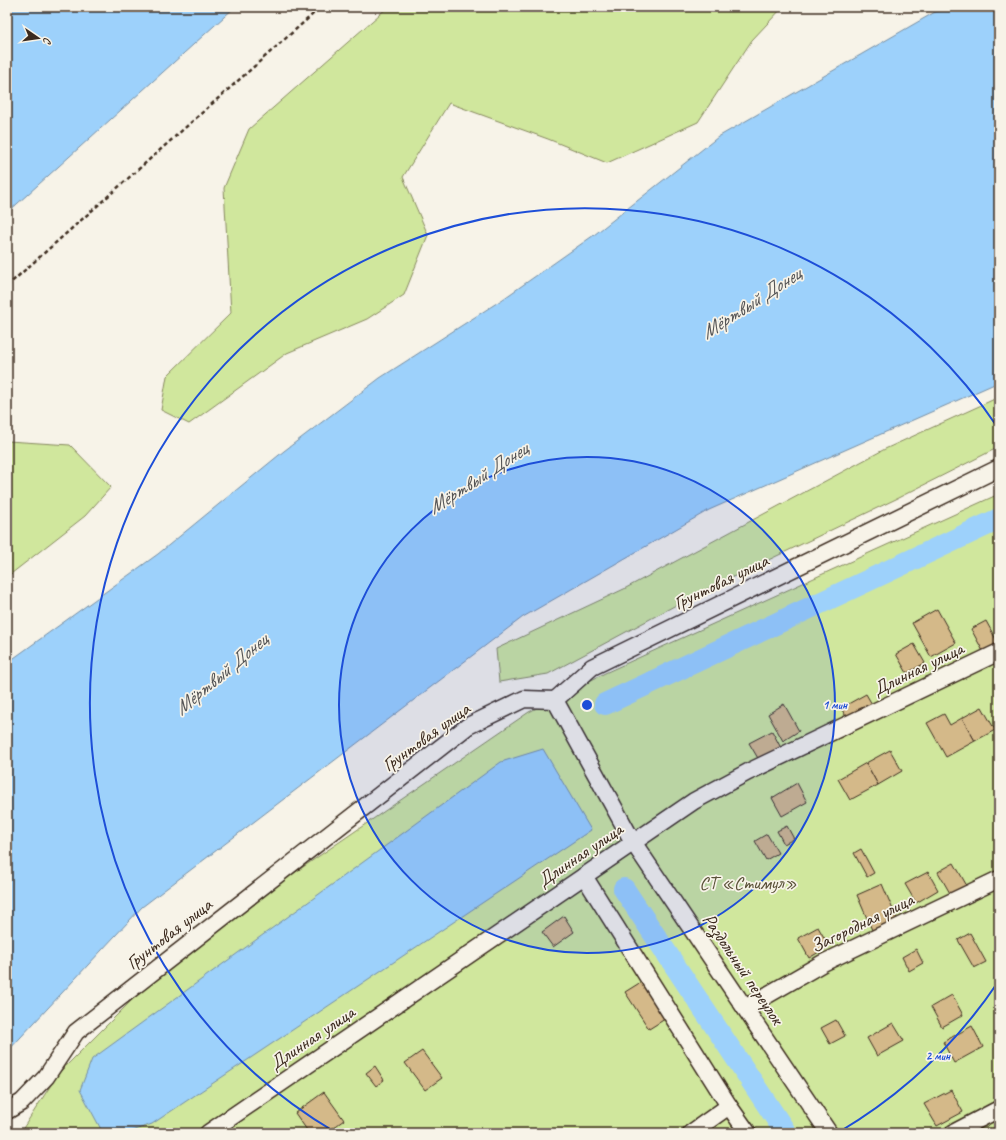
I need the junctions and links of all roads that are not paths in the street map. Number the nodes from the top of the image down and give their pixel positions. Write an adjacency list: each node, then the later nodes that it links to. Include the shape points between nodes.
1 (999, 468): 3 (street, Грунтовая улица, via 592,667)
2 (999, 652): 4 (street, Длинная улица, via 748,772 694,801)
3 (555, 700): 4 (street, Раздольный переулок); 10 (street, Грунтовая улица, via 524,699 468,726 76,1032 46,1077 22,1102)
4 (633, 842): 5 (street, Длинная улица); 7 (street, Раздольный переулок)
5 (584, 876): 8 (street); 11 (street, Длинная улица)
6 (999, 879): 7 (street, Загородная улица, via 823,963)
7 (745, 1008): 14 (street, Раздольный переулок)
8 (729, 1106): 12 (street); 13 (street)
9 (999, 1109): 15 (street)
10 (7, 1111)
11 (208, 1133)
12 (691, 1133)
13 (748, 1133)
14 (829, 1133)
15 (954, 1133)

